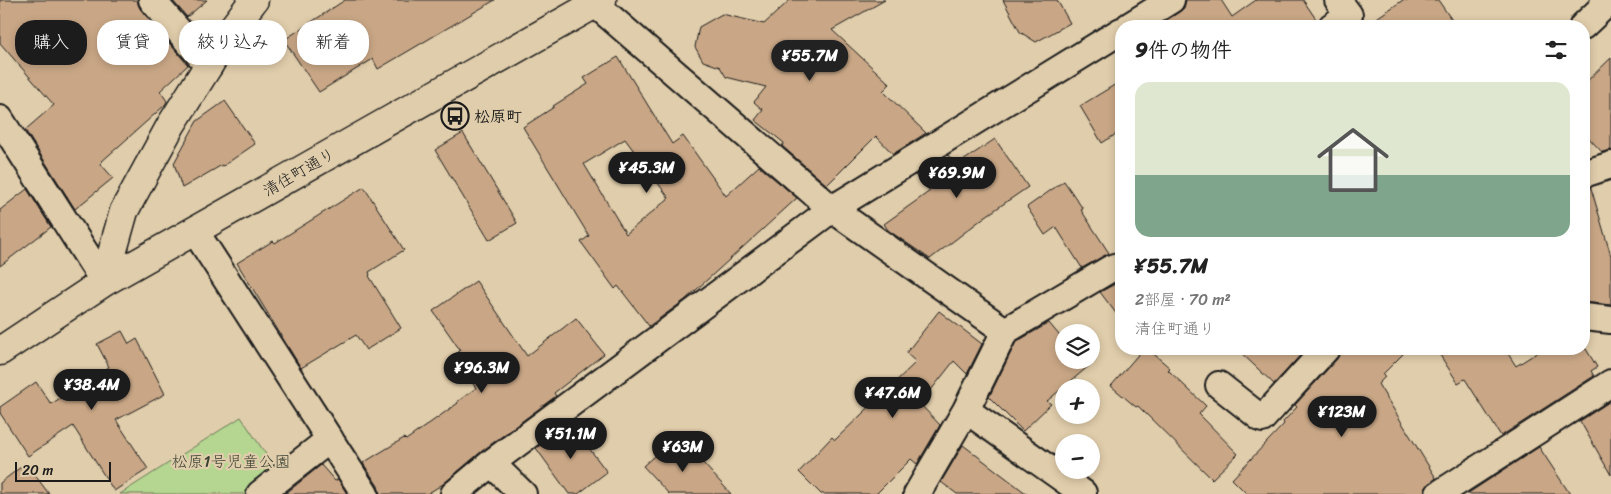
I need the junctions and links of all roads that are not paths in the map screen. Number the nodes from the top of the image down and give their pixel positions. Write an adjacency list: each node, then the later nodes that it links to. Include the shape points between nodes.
1 (152, 0): 11 (street)
2 (254, 0): 11 (street)
3 (1171, 0): 7 (street)
4 (1338, 0): 8 (street, via 1349,15)
5 (1604, 0): 9 (street, via 1602,8)
6 (599, 2): 15 (street); 16 (street, 清住町通り)
7 (1139, 20)
8 (1341, 20)
9 (1589, 20)
10 (1115, 35): 15 (street)
11 (209, 66): 18 (street, via 171,125 124,211)
12 (4, 135): 18 (street)
13 (1611, 165): 14 (street)
14 (1590, 172)
15 (832, 209): 21 (street); 28 (street)
16 (195, 231): 18 (street, 清住町通り); 27 (street)
17 (1115, 267): 21 (street)
18 (104, 282): 22 (street, 清住町通り)
19 (1590, 318): 20 (street)
20 (1611, 320)
21 (1005, 331): 26 (street)
22 (0, 351)
23 (1321, 355): 25 (street, via 1262,419)
24 (1611, 383): 35 (street)
25 (1219, 385)
26 (966, 410): 33 (street); 34 (street)
27 (330, 439): 29 (street); 30 (street)
28 (491, 463): 31 (street); 32 (street)
29 (260, 494)
30 (365, 494)
31 (454, 494)
32 (523, 494)
33 (917, 494)
34 (1082, 494)
35 (1439, 494)

